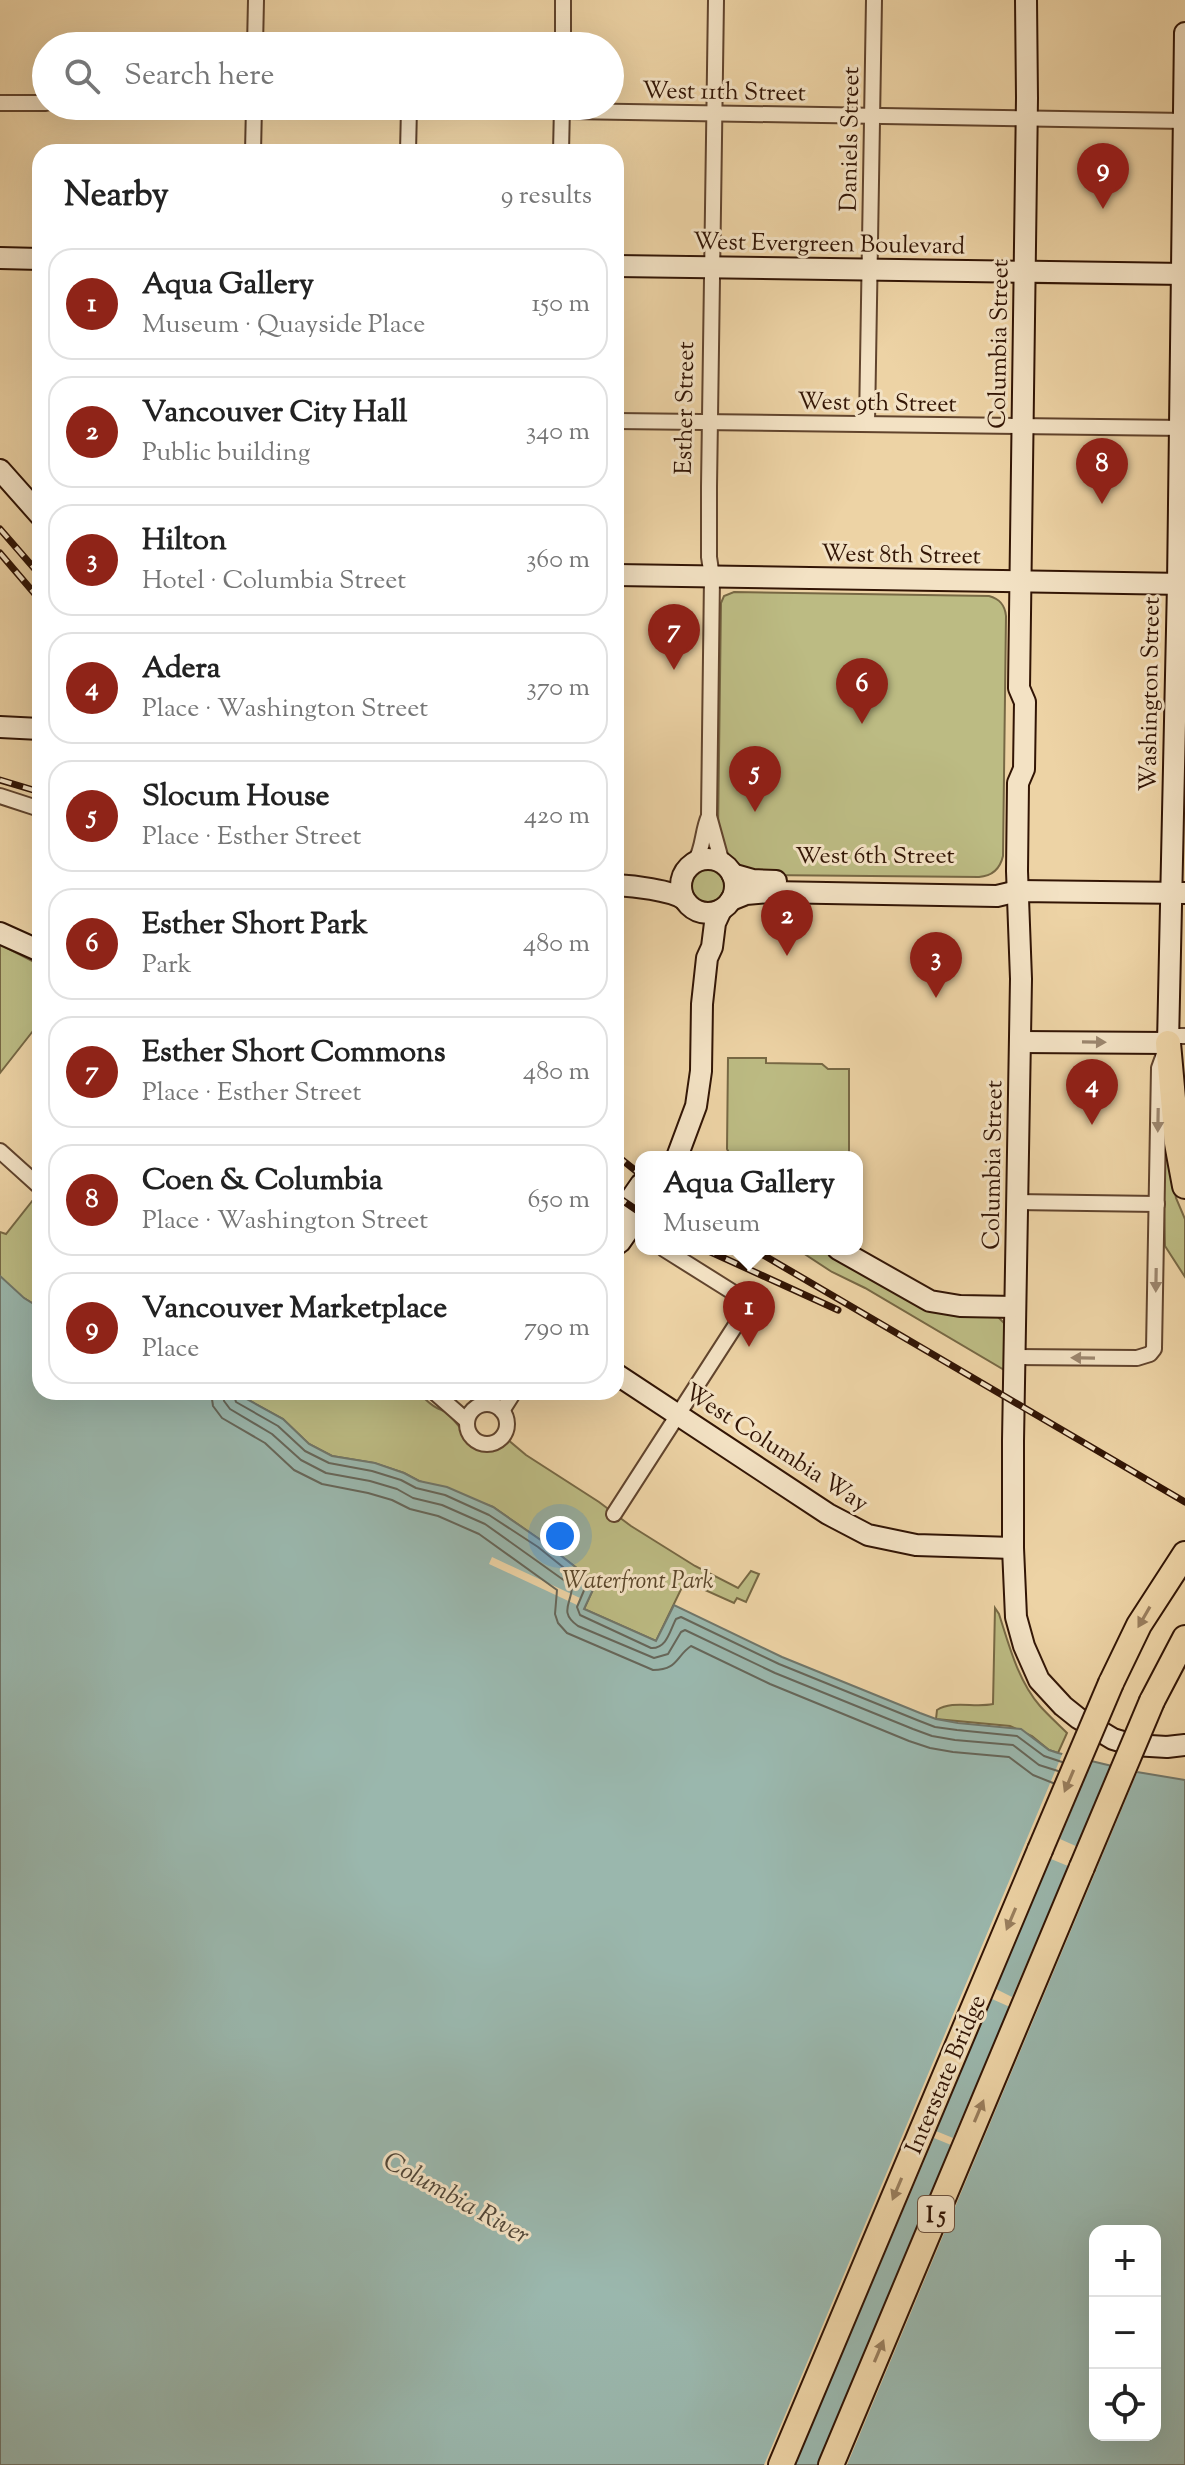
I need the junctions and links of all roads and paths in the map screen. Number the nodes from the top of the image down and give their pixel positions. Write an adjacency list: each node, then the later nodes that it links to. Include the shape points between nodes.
1 (256, 0): 6 (street)
2 (563, 0): 7 (street)
3 (716, 0): 12 (street, Esther Street)
4 (874, 0): 13 (street, Daniels Street)
5 (1026, 0): 14 (street, Columbia Street)
6 (255, 32)
7 (563, 32)
8 (1185, 33): 18 (street, Washington Street)
9 (0, 103): 10 (street)
10 (32, 103)
11 (624, 110): 12 (street, West 11th Street)
12 (714, 113): 13 (street, West 11th Street); 25 (street, Esther Street)
13 (871, 116): 14 (street, West 11th Street); 26 (street, Daniels Street)
14 (1026, 118): 18 (street, West 11th Street); 27 (street, Columbia Street)
15 (254, 120): 19 (street)
16 (409, 120): 20 (street)
17 (562, 120): 21 (street)
18 (1184, 121): 28 (street, Washington Street)
19 (253, 144)
20 (408, 144)
21 (561, 144)
22 (0, 258): 23 (street)
23 (32, 259)
24 (624, 266): 25 (street, West Evergreen Boulevard)
25 (712, 267): 26 (street, West Evergreen Boulevard); 30 (street, Esther Street)
26 (869, 270): 27 (street, West Evergreen Boulevard); 31 (street, Daniels Street)
27 (1025, 272): 28 (street, West Evergreen Boulevard); 32 (street, Columbia Street)
28 (1183, 274): 33 (street, Washington Street)
29 (624, 421): 30 (street, West 9th Street)
30 (710, 422): 31 (street, West 9th Street); 37 (street, Esther Street)
31 (867, 423): 32 (street, West 9th Street)
32 (1023, 426): 33 (street, West 9th Street); 38 (street, Columbia Street)
33 (1182, 428): 39 (street, Washington Street)
34 (0, 470): 35 (street)
35 (32, 506)
36 (624, 575): 37 (street, West 8th Street)
37 (712, 577): 38 (street, West 8th Street); 45 (street, Esther Street)
38 (1020, 582): 39 (street, West 8th Street); 49 (street, Columbia Street, via 1019,688 1013,702 1012,747 1018,783)
39 (1181, 584): 42 (street, Washington Street)
40 (0, 727): 41 (street)
41 (32, 729)
42 (1178, 747): 50 (street, Washington Street)
43 (0, 796): 44 (street)
44 (32, 806)
45 (709, 816): 46 (street, Esther Street, via 703,846); 47 (street, Esther Street)
46 (689, 868): 47 (street, via 710,859); 48 (street, via 665,880); 51 (street, via 681,885)
47 (727, 868): 49 (street, West 6th Street, via 763,881 997,882); 52 (street, via 735,887)
48 (626, 886): 51 (street, via 672,893)
49 (1018, 891): 50 (street, West 6th Street); 52 (street, West 6th Street, via 997,896 758,892); 56 (street, Columbia Street)
50 (1178, 893): 57 (street, Washington Street)
51 (690, 905): 52 (street, via 709,913); 55 (street, via 700,921)
52 (726, 905): 55 (street, via 715,923)
53 (0, 933): 54 (street)
54 (32, 947)
55 (707, 958): 59 (street, via 698,1097)
56 (1021, 1042): 57 (street, one-way to 57); 63 (street, Columbia Street)
57 (1179, 1045): 61 (highway, via 1177,1143); 64 (street, Washington Street, one-way to 64, via 1159,1068)
58 (0, 1151): 60 (street)
59 (679, 1151)
60 (32, 1180)
61 (1185, 1186)
62 (635, 1199): 65 (street)
63 (1016, 1202): 64 (street); 68 (street, Columbia Street)
64 (1157, 1204): 69 (street, Washington Street, one-way to 69, via 1155,1345 1150,1354)
65 (625, 1224)
66 (674, 1255): 74 (street, via 750,1303)
67 (849, 1255): 68 (street, via 930,1301)
68 (1015, 1307): 69 (street, Columbia Street)
69 (1014, 1357): 77 (street, Columbia Street)
70 (624, 1379): 74 (street, West Columbia Way)
71 (443, 1400): 75 (street)
72 (509, 1400): 73 (street)
73 (502, 1411): 75 (street, via 484,1404); 75 (street, via 506,1429 493,1443 474,1439)
74 (678, 1414): 76 (street); 77 (street, West Columbia Way, via 868,1535 916,1545)
75 (467, 1421)
76 (614, 1514)
77 (1013, 1548): 82 (street, Columbia Street, via 1019,1631 1039,1680 1051,1694 1113,1739 1150,1747)
78 (1185, 1554): 83 (highway, Interstate Bridge / I 5, one-way to 83, bridge, via 1139,1625 1111,1683)
79 (1185, 1638): 81 (highway, I 5)
80 (1185, 1659): 81 (highway)
81 (1152, 1701): 84 (highway, Interstate Bridge / I 5, one-way to 81, bridge)
82 (1185, 1745)
83 (781, 2465)
84 (831, 2465)

